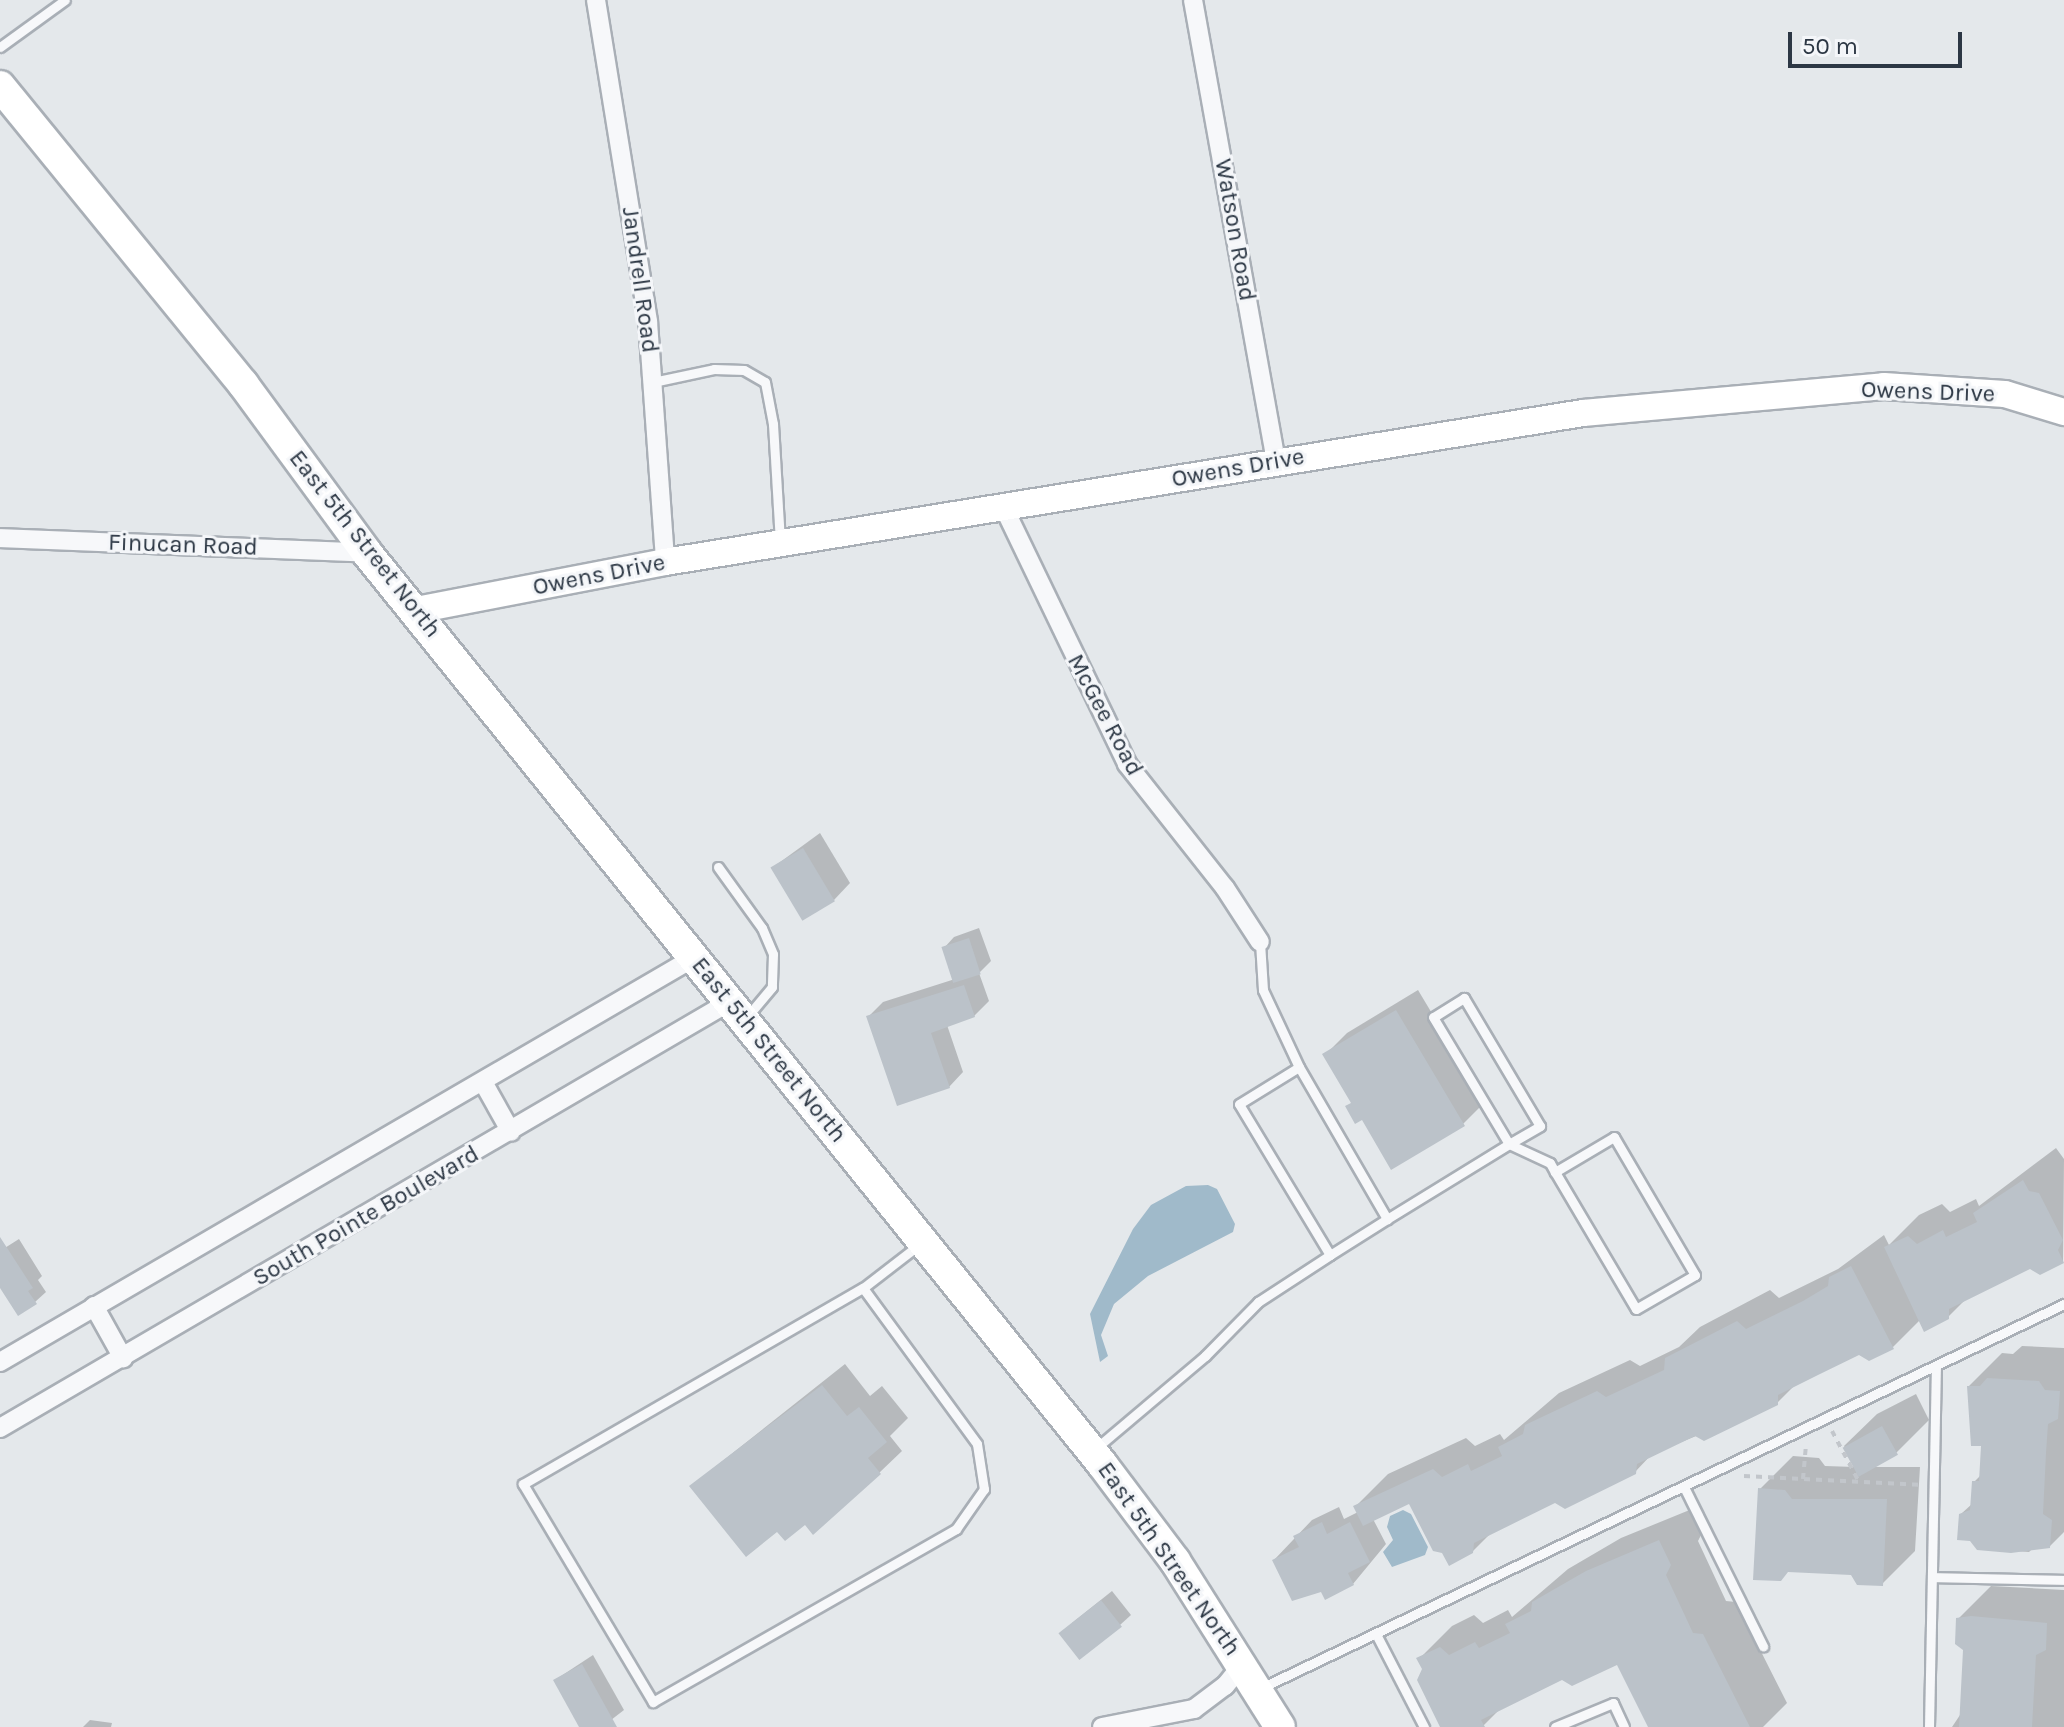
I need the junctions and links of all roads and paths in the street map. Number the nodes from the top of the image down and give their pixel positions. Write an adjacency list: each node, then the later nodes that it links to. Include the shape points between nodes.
1 (65, 0): 4 (lane)
2 (596, 0): 6 (street, Jandrell Road)
3 (1193, 0): 8 (street, Watson Road)
4 (0, 47)
5 (0, 86): 12 (main road, East 5th Street North, via 243,384)
6 (653, 382): 11 (lane, via 714,369 744,370 765,382 773,424); 13 (street, Jandrell Road)
7 (2064, 412): 8 (street, Owens Drive, via 2005,394 1884,386 1583,413)
8 (1276, 461): 9 (street, Owens Drive)
9 (1005, 510): 11 (street, Owens Drive); 16 (street, McGee Road, via 1127,764 1225,888)
10 (0, 538): 12 (street, Finucan Road)
11 (780, 544): 13 (street, Owens Drive)
12 (367, 553): 14 (main road, East 5th Street North)
13 (665, 562): 14 (street, Owens Drive)
14 (416, 610): 17 (main road, East 5th Street North)
15 (718, 867): 18 (lane, via 762,928 773,954 772,987)
16 (1260, 942): 19 (lane, via 1263,990)
17 (695, 957): 18 (main road, East 5th Street North); 20 (street)
18 (738, 1010): 21 (street, South Pointe Boulevard); 25 (main road, East 5th Street North)
19 (1299, 1067): 24 (lane); 26 (lane, via 1239,1104)
20 (483, 1082): 21 (street); 29 (street)
21 (511, 1132): 30 (street, South Pointe Boulevard)
22 (1509, 1144): 22 (lane, via 1540,1126 1464,998 1433,1017); 23 (lane, via 1550,1163); 24 (lane)
23 (1555, 1172): 23 (lane, via 1636,1309 1695,1275 1614,1137)
24 (1387, 1219): 26 (lane)
25 (922, 1242): 27 (lane); 36 (main road, East 5th Street North)
26 (1330, 1255): 36 (lane, via 1258,1302 1205,1356)
27 (863, 1288): 27 (lane, via 523,1484 653,1702 956,1529 984,1489 977,1444)
28 (2064, 1304): 32 (lane)
29 (94, 1306): 30 (street); 31 (street)
30 (123, 1358): 35 (street, South Pointe Boulevard)
31 (0, 1362)
32 (1936, 1366): 33 (lane); 40 (lane)
33 (1825, 1419): 34 (lane); 39 (path)
34 (1808, 1427): 37 (lane); 38 (path)
35 (0, 1428)
36 (1092, 1452): 46 (main road, East 5th Street North, via 1175,1561)
37 (1710, 1474): 38 (path); 41 (lane)
38 (1803, 1479): 39 (path)
39 (1859, 1482): 40 (path)
40 (1934, 1486): 42 (lane)
41 (1684, 1487): 44 (lane); 45 (lane)
42 (1932, 1577): 43 (lane); 52 (lane)
43 (2064, 1580)
44 (1376, 1634): 46 (lane); 49 (lane)
45 (1763, 1646)
46 (1250, 1677): 47 (street, via 1225,1686 1194,1709); 48 (main road, East 5th Street North)
47 (1102, 1727)
48 (1280, 1727)
49 (1424, 1727)
50 (1555, 1727): 51 (lane, via 1613,1703)
51 (1624, 1727)
52 (1929, 1727)

